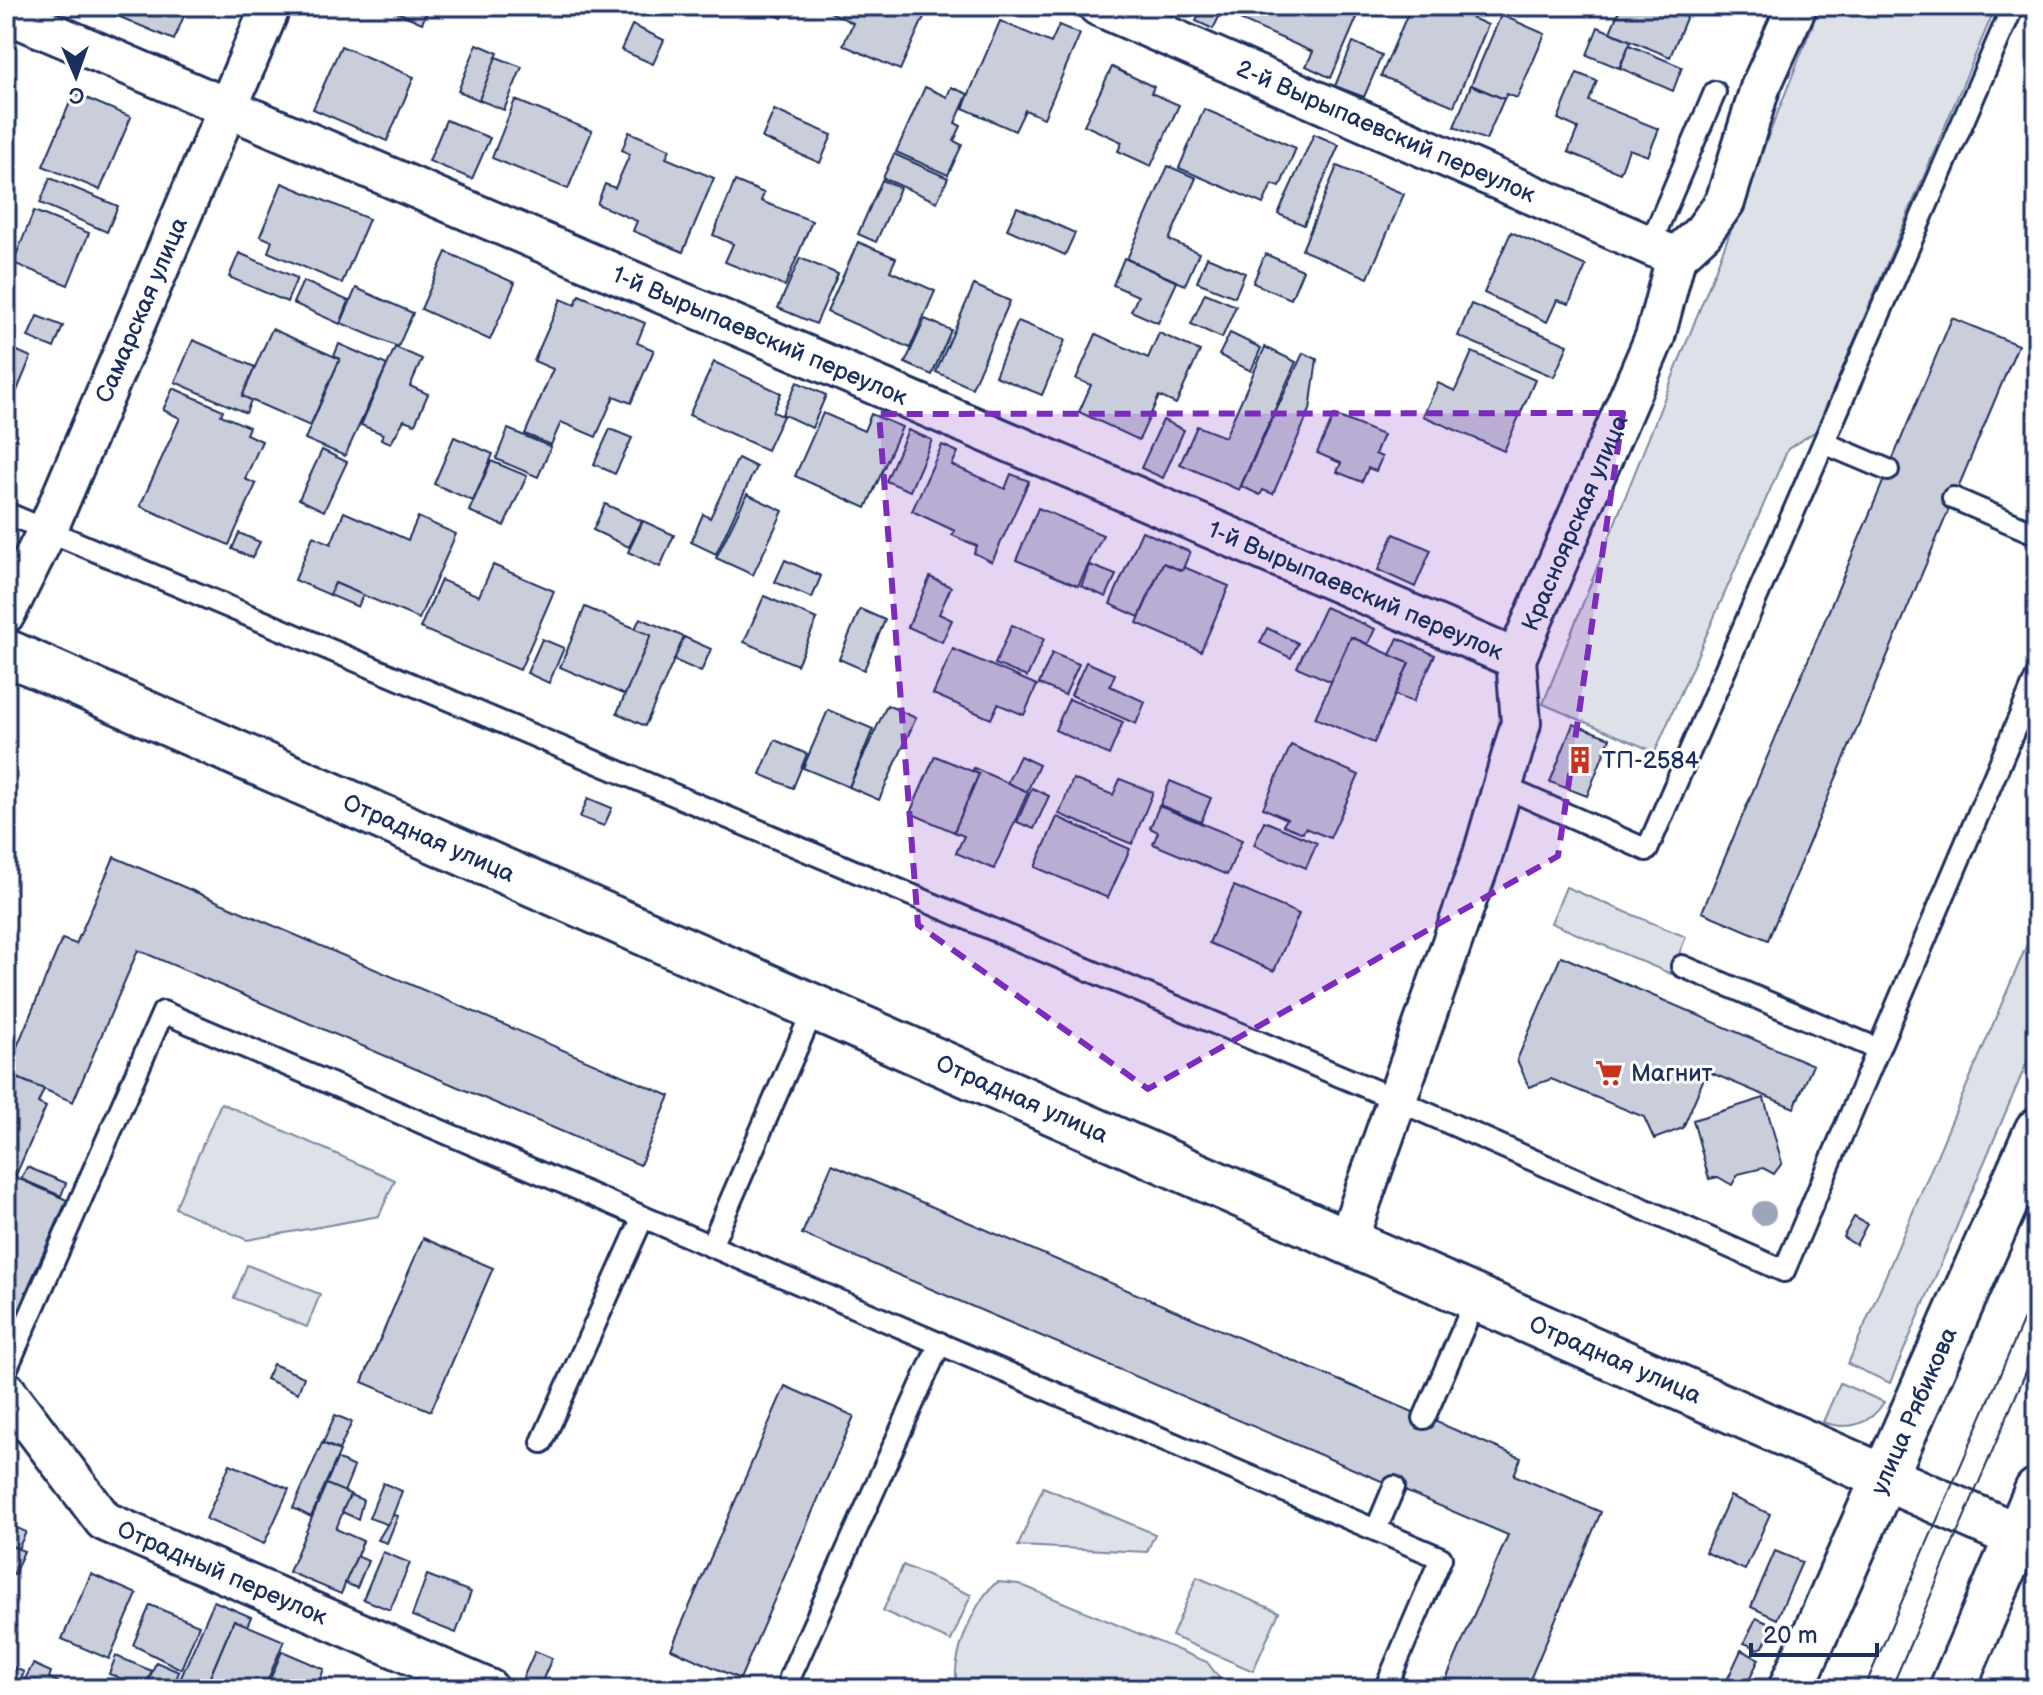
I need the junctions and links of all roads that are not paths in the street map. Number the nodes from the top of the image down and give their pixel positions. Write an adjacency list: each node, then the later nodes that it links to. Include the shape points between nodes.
1 (271, 6): 7 (street, Самарская улица)
2 (1098, 6): 8 (street, 2-й Вырыпаевский переулок)
3 (1797, 6): 8 (street, via 1760,88 1725,202 1703,232)
4 (2013, 6): 9 (lane)
5 (6, 13): 7 (street, 1-й Вырыпаевский переулок)
6 (1715, 92): 8 (lane)
7 (227, 108): 13 (street, Самарская улица); 17 (street, 1-й Вырыпаевский переулок)
8 (1663, 251): 17 (street, Красноярская улица, via 1655,337)
9 (1824, 443): 10 (lane); 19 (lane, via 1647,850)
10 (1888, 470)
11 (1953, 498): 14 (lane)
12 (6, 513): 13 (lane)
13 (47, 531): 15 (street, Самарская улица); 23 (lane)
14 (2037, 534)
15 (6, 613)
16 (6, 652): 21 (street, Отрадная улица)
17 (1516, 659): 19 (street, Красноярская улица, via 1521,723)
18 (2037, 676): 22 (lane)
19 (1502, 786): 23 (street, Красноярская улица)
20 (1682, 966): 22 (lane)
21 (814, 1008): 26 (street, Отрадная улица); 27 (lane)
22 (1878, 1049): 23 (lane, via 1784,1271)
23 (1397, 1100): 26 (street, Красноярская улица)
24 (2037, 1131): 34 (street, улица Рябикова)
25 (643, 1217): 27 (lane); 30 (lane, via 163,1012); 33 (lane)
26 (1347, 1242): 28 (street, Отрадная улица)
27 (711, 1246): 29 (lane)
28 (1476, 1299): 32 (lane); 34 (street, Отрадная улица)
29 (940, 1343): 37 (lane); 39 (lane)
30 (6, 1370)
31 (6, 1391): 40 (street, Отрадный переулок, via 104,1521)
32 (1424, 1418)
33 (542, 1442)
34 (1883, 1477): 38 (street, Отрадная улица); 42 (street, улица Рябикова)
35 (1394, 1487): 37 (lane)
36 (2037, 1491): 38 (street)
37 (1376, 1530): 41 (lane, via 1441,1558)
38 (2027, 1540): 43 (street)
39 (790, 1677)
40 (489, 1689)
41 (1385, 1689)
42 (1791, 1689)
43 (1952, 1689)

